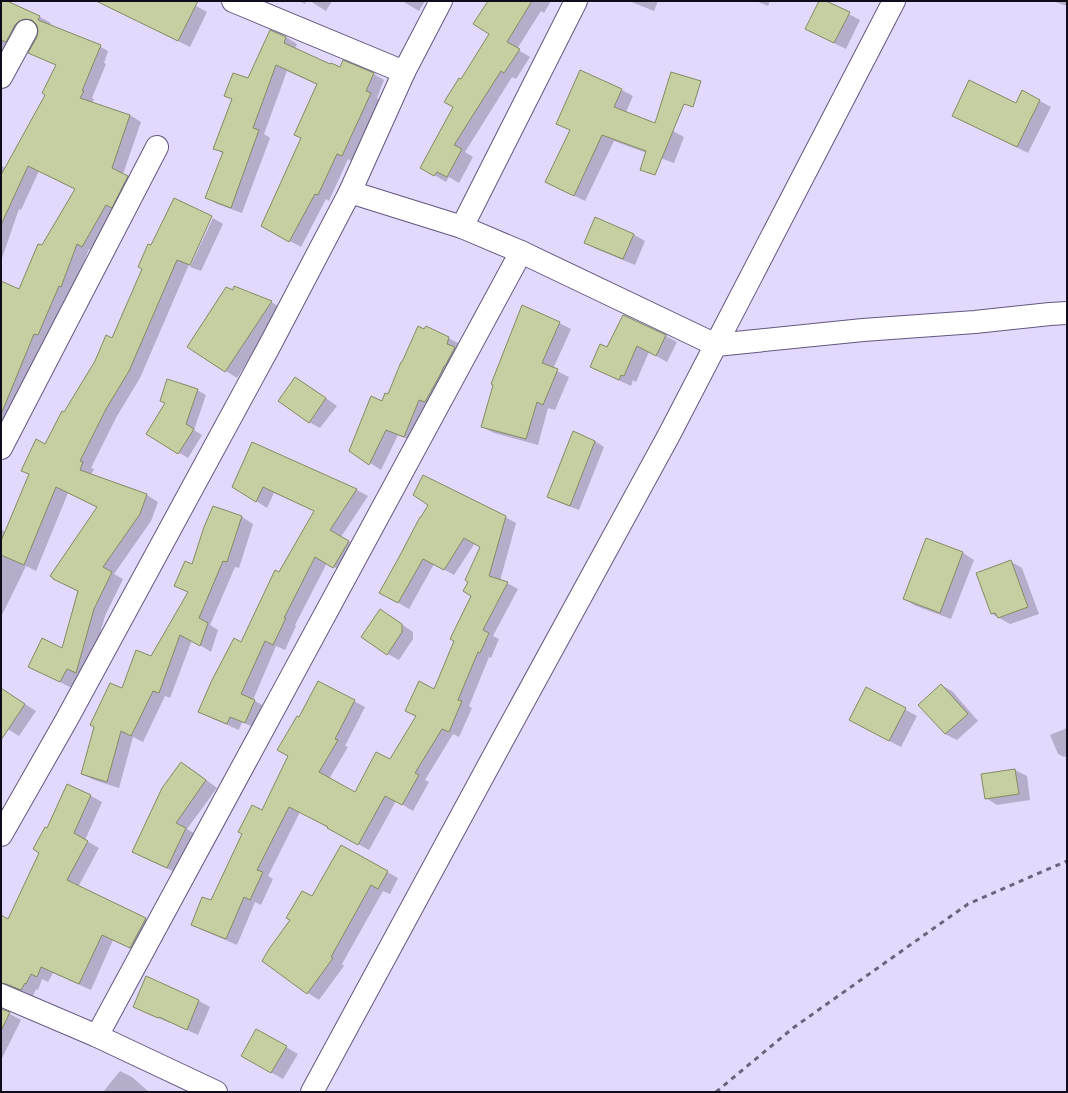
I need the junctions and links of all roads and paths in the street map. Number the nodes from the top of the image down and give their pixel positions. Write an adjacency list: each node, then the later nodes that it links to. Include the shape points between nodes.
1 (233, 1): 6 (street)
2 (442, 1): 6 (street)
3 (576, 1): 10 (street)
4 (894, 1): 13 (street)
5 (26, 32): 7 (street)
6 (404, 72): 9 (street)
7 (1, 77)
8 (157, 146): 14 (street)
9 (350, 192): 10 (street); 15 (street, via 75,706)
10 (462, 227): 11 (street)
11 (521, 252): 13 (street); 17 (street)
12 (1067, 313): 13 (street)
13 (716, 345): 19 (street)
14 (1, 448)
15 (1, 835)
16 (1, 995): 17 (street)
17 (97, 1036): 18 (street)
18 (216, 1092)
19 (312, 1092)

